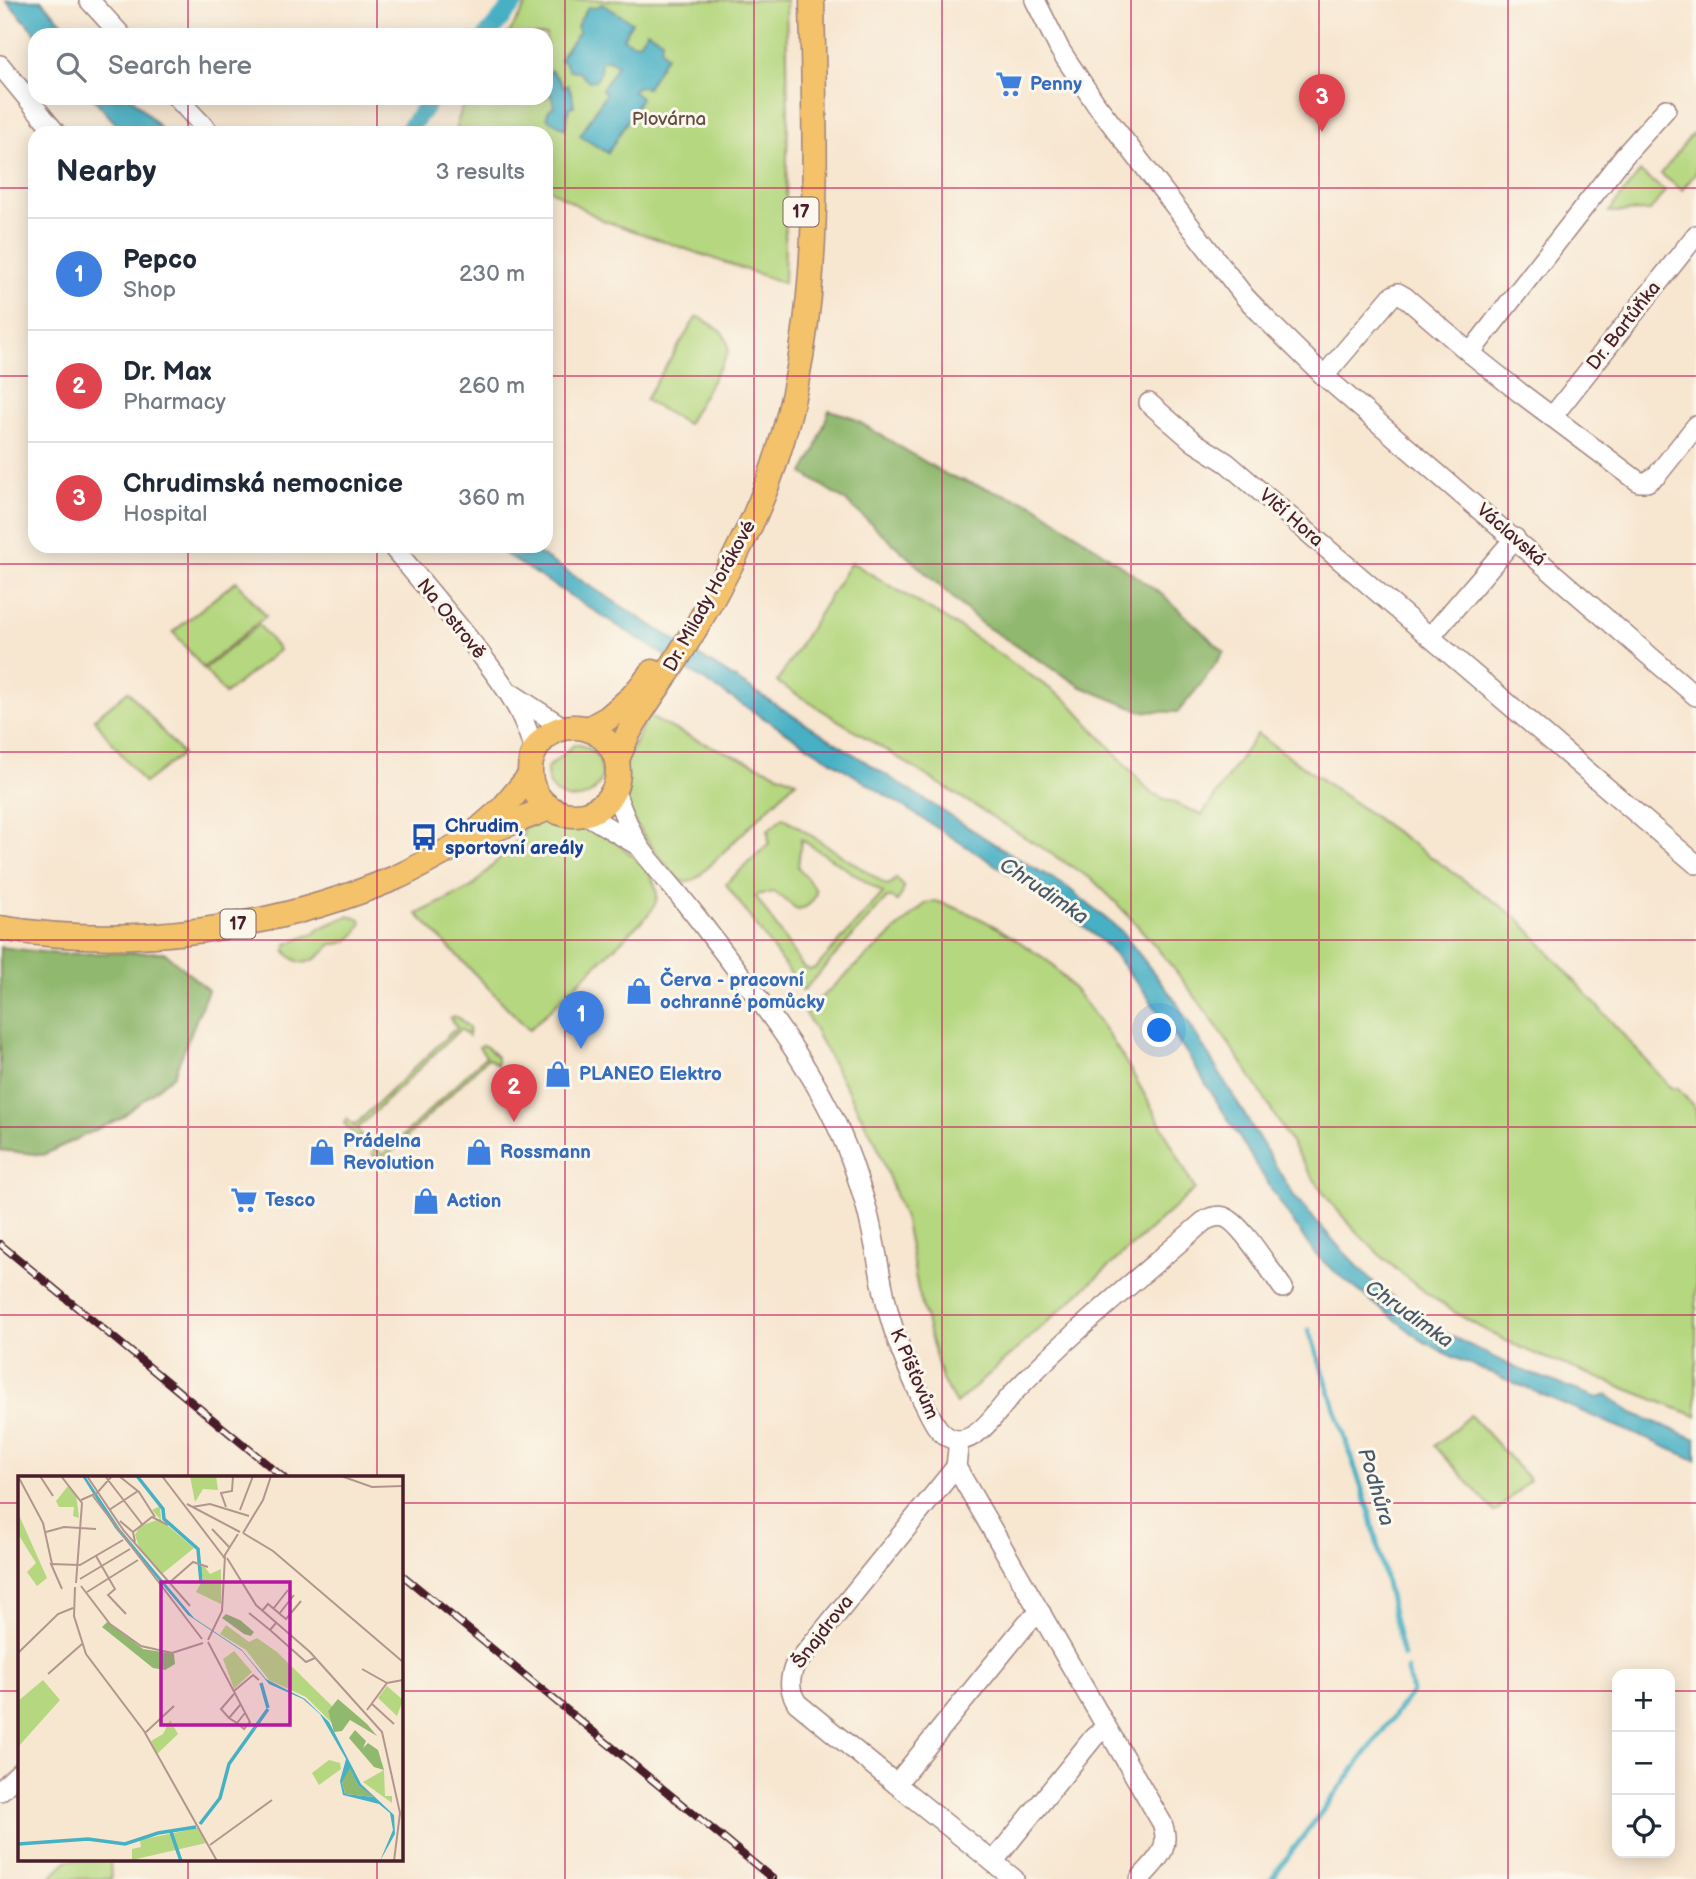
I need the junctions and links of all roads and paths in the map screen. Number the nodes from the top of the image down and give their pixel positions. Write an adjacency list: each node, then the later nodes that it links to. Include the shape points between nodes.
1 (799, 0): 18 (main road, Dr. Milady Horákové / 17, via 802,187)
2 (812, 0): 18 (main road, Dr. Milady Horákové / 17, via 815,177 811,267 806,338)
3 (1035, 0): 15 (street, Václavská, via 1081,82 1171,202 1245,297)
4 (97, 3): 5 (street)
5 (116, 28)
6 (0, 65): 7 (street)
7 (28, 100)
8 (32, 105): 11 (street)
9 (184, 105): 12 (street)
10 (1666, 109): 14 (street)
11 (49, 126)
12 (203, 126)
13 (1696, 235): 17 (street, Dr. Bartůňka)
14 (1470, 353): 15 (street, via 1398,293); 17 (street)
15 (1324, 376): 20 (street, Václavská)
16 (1149, 403): 22 (street, Vlčí Hora, via 1227,463)
17 (1552, 417): 19 (street, via 1644,483 1657,475)
18 (787, 424): 23 (main road, Dr. Milady Horákové / 17, via 748,531 698,622)
19 (1696, 426)
20 (1515, 538): 22 (street); 25 (street, Václavská)
21 (398, 553): 24 (street, Na Ostrově)
22 (1430, 637): 35 (street, Vlčí Hora)
23 (649, 688): 26 (main road, Dr. Milady Horákové / 17, via 608,719); 28 (main road, Dr. Milady Horákové / 17)
24 (509, 692): 26 (street, Na Ostrově); 27 (street, Na Ostrově)
25 (1696, 696)
26 (576, 729): 27 (main road, 17, via 552,733); 28 (main road, via 601,736)
27 (534, 751): 29 (main road)
28 (617, 759): 30 (main road, 17)
29 (530, 776): 31 (main road, via 533,789); 33 (main road, 17, via 503,808)
30 (614, 789): 32 (main road, via 597,809); 34 (street)
31 (550, 808): 32 (main road); 33 (main road, 17)
32 (585, 814): 34 (street)
33 (462, 844): 36 (main road, 17, via 351,894 236,924 108,937)
34 (639, 846): 38 (street, K Píšťovům, via 763,1006 815,1082 860,1185 888,1311 904,1358 938,1428 948,1438)
35 (1696, 864)
36 (0, 928)
37 (1283, 1288): 38 (street, via 1233,1221 1210,1218 1047,1360 979,1432)
38 (959, 1440): 39 (street)
39 (956, 1467): 40 (street); 43 (street, Šnajdrova, via 791,1675 790,1691 797,1703)
40 (1041, 1613): 41 (street); 43 (street, via 1027,1623)
41 (1106, 1727): 45 (street); 47 (street, via 1165,1832 1163,1853)
42 (18, 1774): 44 (street)
43 (896, 1784): 45 (street, Šnajdrova)
44 (0, 1790)
45 (993, 1862): 46 (street, Šnajdrova)
46 (1014, 1879)
47 (1140, 1879)

